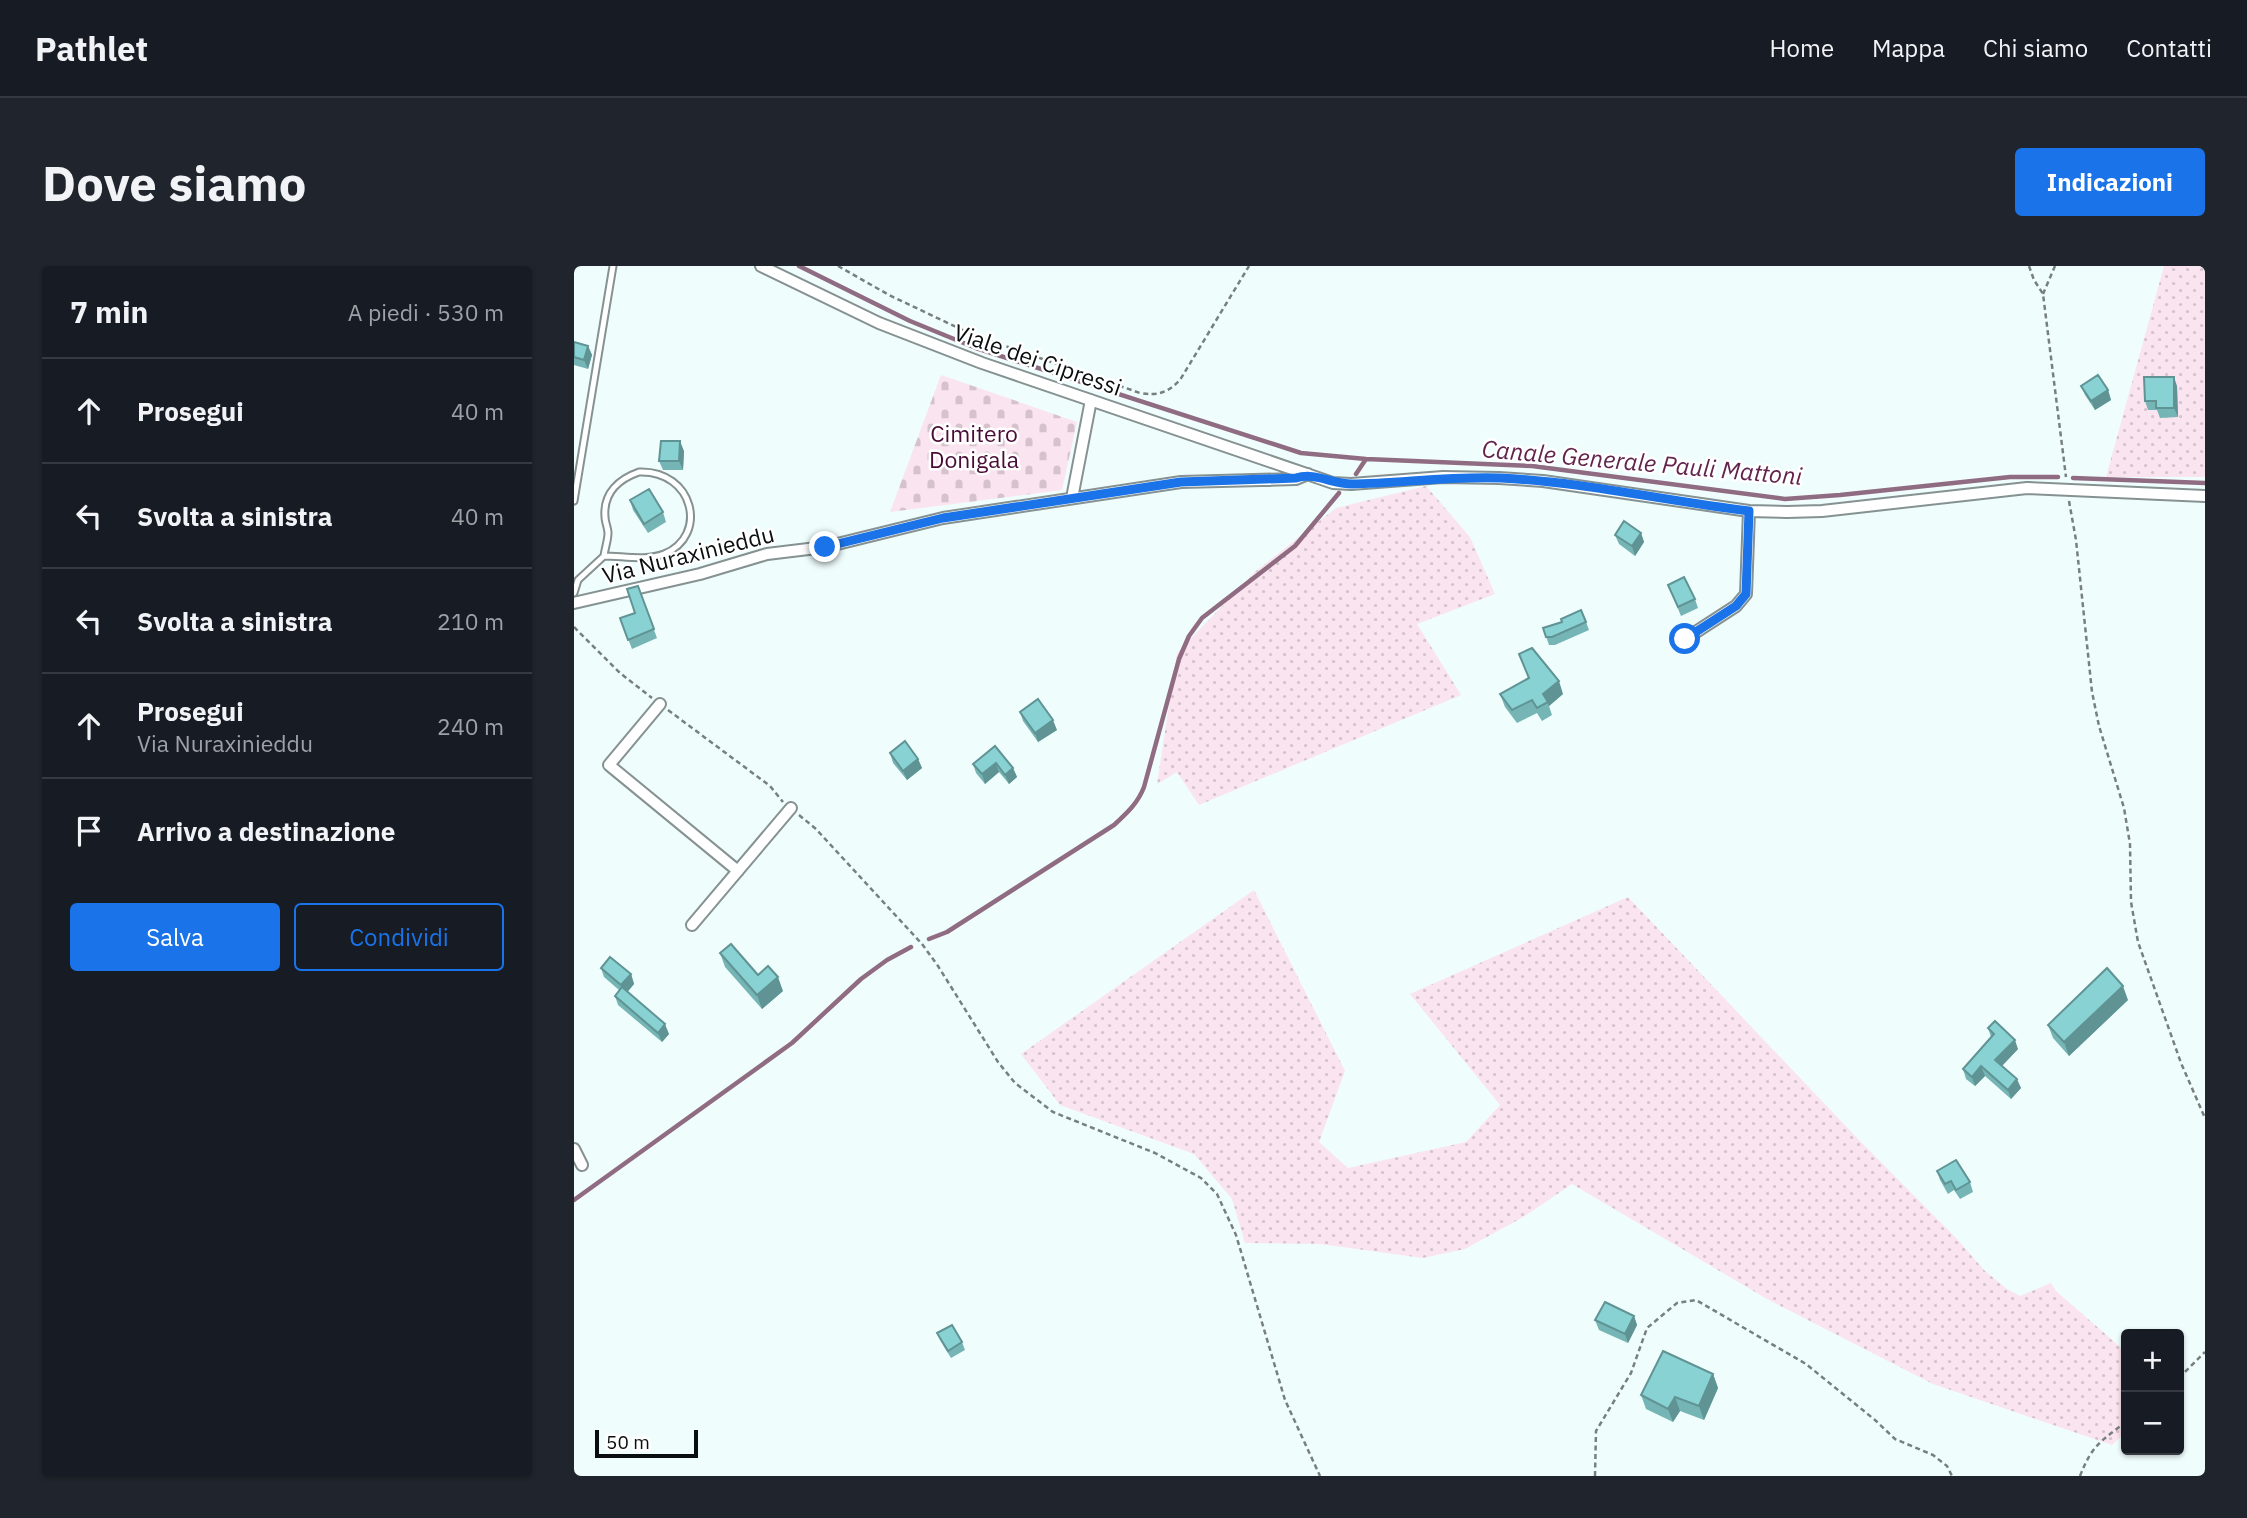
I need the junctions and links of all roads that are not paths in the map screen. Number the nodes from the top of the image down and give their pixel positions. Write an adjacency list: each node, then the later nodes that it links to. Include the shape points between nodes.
1 (613, 266): 7 (lane)
2 (761, 266): 3 (street, Viale dei Cipressi, via 879,323)
3 (1091, 400): 4 (street, Viale dei Cipressi); 6 (street)
4 (1308, 474): 6 (street, Via Nuraxinieddu, via 1181,482); 8 (street, Viale dei Cipressi, via 1350,484 1443,477 1542,481)
5 (2205, 496): 8 (street, Viale dei Cipressi, via 2027,488 1822,511)
6 (1072, 498): 11 (street, Via Nuraxinieddu, via 943,518 825,547 766,554)
7 (574, 501)
8 (1749, 511): 12 (street, via 1746,594 1736,606 1698,624)
9 (604, 556): 9 (lane, via 653,557 678,545 686,534 690,506 676,482 665,475 639,472 617,484 605,507 608,532); 10 (lane, via 578,580)
10 (574, 593)
11 (574, 603)
12 (1685, 639)
13 (660, 704): 15 (street, via 609,765)
14 (791, 808): 15 (street)
15 (738, 871): 16 (street)
16 (692, 925)
17 (574, 1149): 18 (street)
18 (582, 1165)

